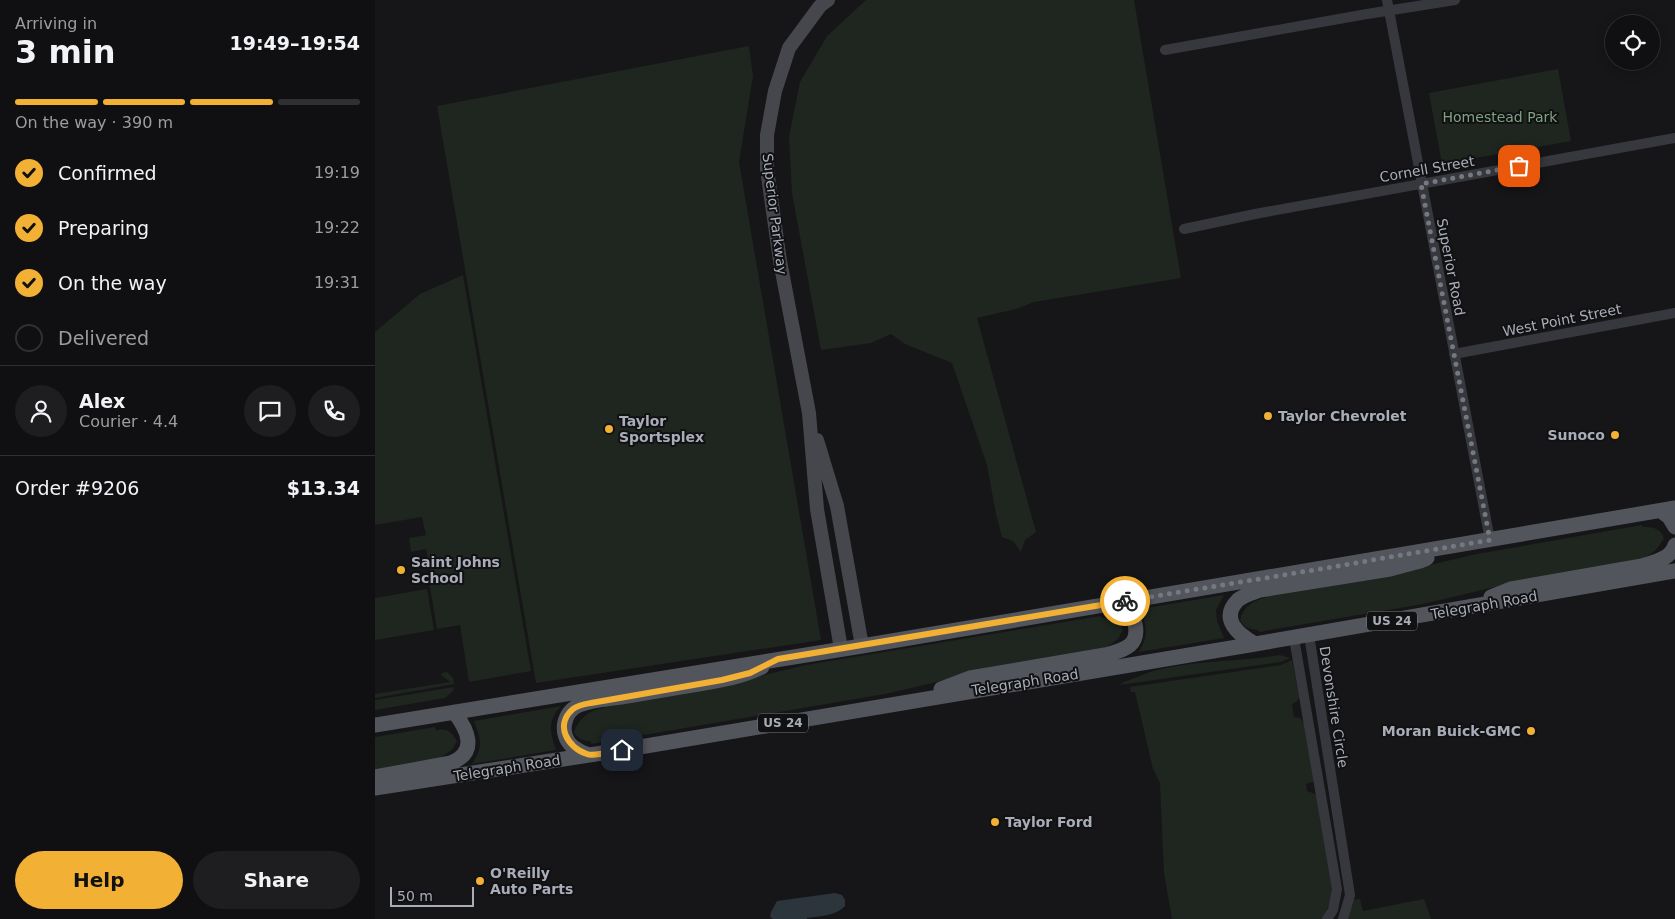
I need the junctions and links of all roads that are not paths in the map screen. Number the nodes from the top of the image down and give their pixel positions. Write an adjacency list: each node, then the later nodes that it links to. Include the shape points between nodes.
1 (829, 0): 11 (main road, Superior Parkway, via 820,6 789,48 775,91 767,135 767,169 776,236)
2 (1387, 0): 4 (street, Superior Road)
3 (1455, 0): 4 (street)
4 (1389, 11): 5 (street); 7 (street, Superior Road)
5 (1165, 50)
6 (1675, 138): 7 (street, Cornell Street)
7 (1421, 184): 8 (street, Cornell Street); 10 (street, Superior Road)
8 (1184, 229)
9 (1675, 313): 10 (street, West Point Street)
10 (1454, 354): 14 (street, Superior Road)
11 (809, 413): 22 (main road, Superior Parkway, via 837,506); 23 (main road, Superior Parkway, via 817,509)
12 (1668, 509): 13 (main road); 14 (main road)
13 (1675, 527)
14 (1490, 540): 16 (main road)
15 (1675, 546): 19 (main road, via 1662,560 1642,566 1511,589)
16 (1446, 547): 18 (main road); 21 (main road, via 1420,561 1398,567 1246,595 1233,607 1232,625 1237,633)
17 (1675, 570): 19 (main road, Telegraph Road / US 24)
18 (1111, 603): 22 (main road); 25 (main road, via 1133,617 1136,626 1130,646 1120,651 970,678)
19 (1461, 608): 20 (main road, Telegraph Road / US 24)
20 (1301, 636): 21 (main road, Telegraph Road / US 24); 30 (street, Devonshire Circle); 31 (street, Devonshire Circle)
21 (1255, 644): 25 (main road, Telegraph Road / US 24)
22 (862, 646): 23 (main road)
23 (841, 649): 24 (main road)
24 (778, 659): 26 (main road); 28 (main road, via 750,673 722,680 580,705 567,715 564,732 572,746)
25 (915, 700): 28 (main road, Telegraph Road / US 24)
26 (454, 712): 27 (main road); 29 (main road, via 467,734 465,755 459,760)
27 (375, 725)
28 (589, 755): 32 (main road, Telegraph Road / US 24)
29 (375, 777)
30 (1332, 782): 31 (street, Devonshire Circle); 34 (street, Devonshire Circle, via 1350,895)
31 (1319, 784): 33 (street, Devonshire Circle, via 1337,889 1333,910)
32 (375, 788)
33 (1327, 919)
34 (1343, 919)

